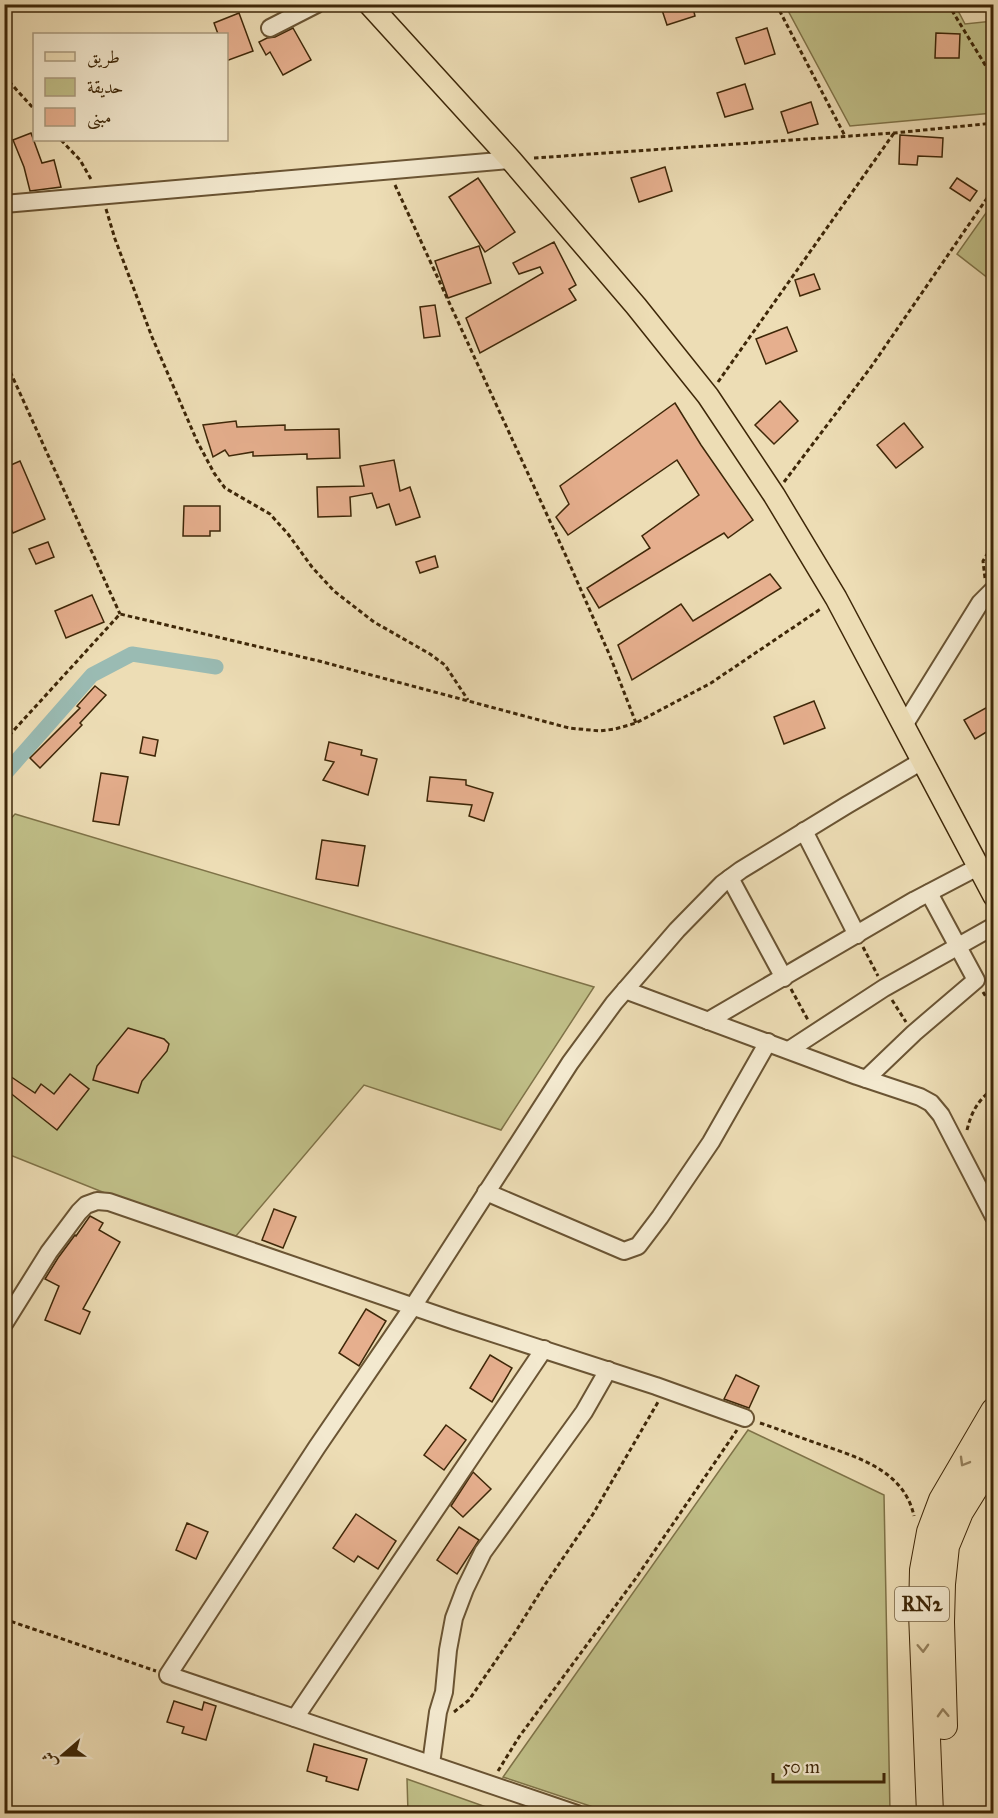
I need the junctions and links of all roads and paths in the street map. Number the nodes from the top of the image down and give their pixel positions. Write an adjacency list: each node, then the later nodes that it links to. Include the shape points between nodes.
1 (316, 4): 5 (street)
2 (369, 4): 13 (main road)
3 (776, 4): 11 (path)
4 (948, 4): 7 (path)
5 (270, 28)
6 (4, 76): 8 (path)
7 (993, 82)
8 (33, 108)
9 (993, 123): 10 (path)
10 (894, 133): 11 (path); 19 (path)
11 (845, 135): 13 (path)
12 (62, 141): 16 (path, via 80,160)
13 (511, 160): 14 (street); 19 (main road)
14 (389, 171): 16 (street); 26 (path, via 566,556)
15 (993, 188): 20 (path, via 871,367)
16 (102, 196): 17 (street); 25 (path, via 152,336 213,473 225,488 270,514 334,591 374,622 445,665)
17 (4, 204)
18 (4, 358): 24 (path)
19 (708, 396): 20 (main road)
20 (774, 495): 23 (main road)
21 (993, 543): 22 (path, via 983,561)
22 (991, 591): 27 (street)
23 (836, 598): 26 (path, via 711,683); 27 (main road)
24 (120, 614): 25 (path); 28 (path)
25 (468, 700): 26 (path, via 569,728 600,731)
26 (636, 723)
27 (903, 727): 29 (main road)
28 (4, 741)
29 (922, 761): 30 (street); 31 (main road)
30 (804, 831): 32 (street); 36 (street)
31 (978, 867): 33 (street); 34 (main road)
32 (730, 878): 38 (street); 40 (street, via 677,930)
33 (929, 892): 36 (street); 37 (street)
34 (993, 896)
35 (993, 926): 37 (street)
36 (857, 935): 38 (street)
37 (957, 946): 39 (street); 43 (street)
38 (784, 978): 42 (street); 43 (path)
39 (976, 980): 41 (path); 46 (street)
40 (625, 990): 42 (street); 49 (street, via 570,1063)
41 (993, 1010)
42 (708, 1021): 44 (street)
43 (815, 1032): 45 (street)
44 (768, 1042): 45 (street); 49 (street, via 711,1142 638,1246 624,1251)
45 (789, 1050): 46 (street)
46 (866, 1079): 48 (street, via 931,1103)
47 (993, 1087): 48 (path, via 970,1115)
48 (963, 1158): 50 (street)
49 (486, 1192): 51 (street)
50 (993, 1217)
51 (414, 1305): 52 (street, via 97,1201 79,1212); 53 (street); 61 (street)
52 (4, 1324)
53 (544, 1349): 54 (street); 62 (street)
54 (608, 1371): 55 (street); 63 (street, via 584,1412 483,1552 454,1618)
55 (665, 1389): 57 (street); 63 (path, via 593,1514 469,1700)
56 (993, 1411): 67 (highway, RN2, one-way to 67, via 942,1500 930,1532 924,1570 922,1624)
57 (745, 1418): 59 (path, via 867,1461 895,1480); 65 (path, via 636,1578 519,1737)
58 (993, 1457): 68 (highway, RN2, one-way to 58, via 941,1622 946,1545 960,1512)
59 (914, 1517)
60 (4, 1619): 61 (path)
61 (168, 1675): 62 (street)
62 (295, 1718): 64 (street)
63 (437, 1721): 64 (street)
64 (430, 1764): 65 (street)
65 (490, 1785): 66 (street)
66 (577, 1814)
67 (930, 1814)
68 (947, 1814)

